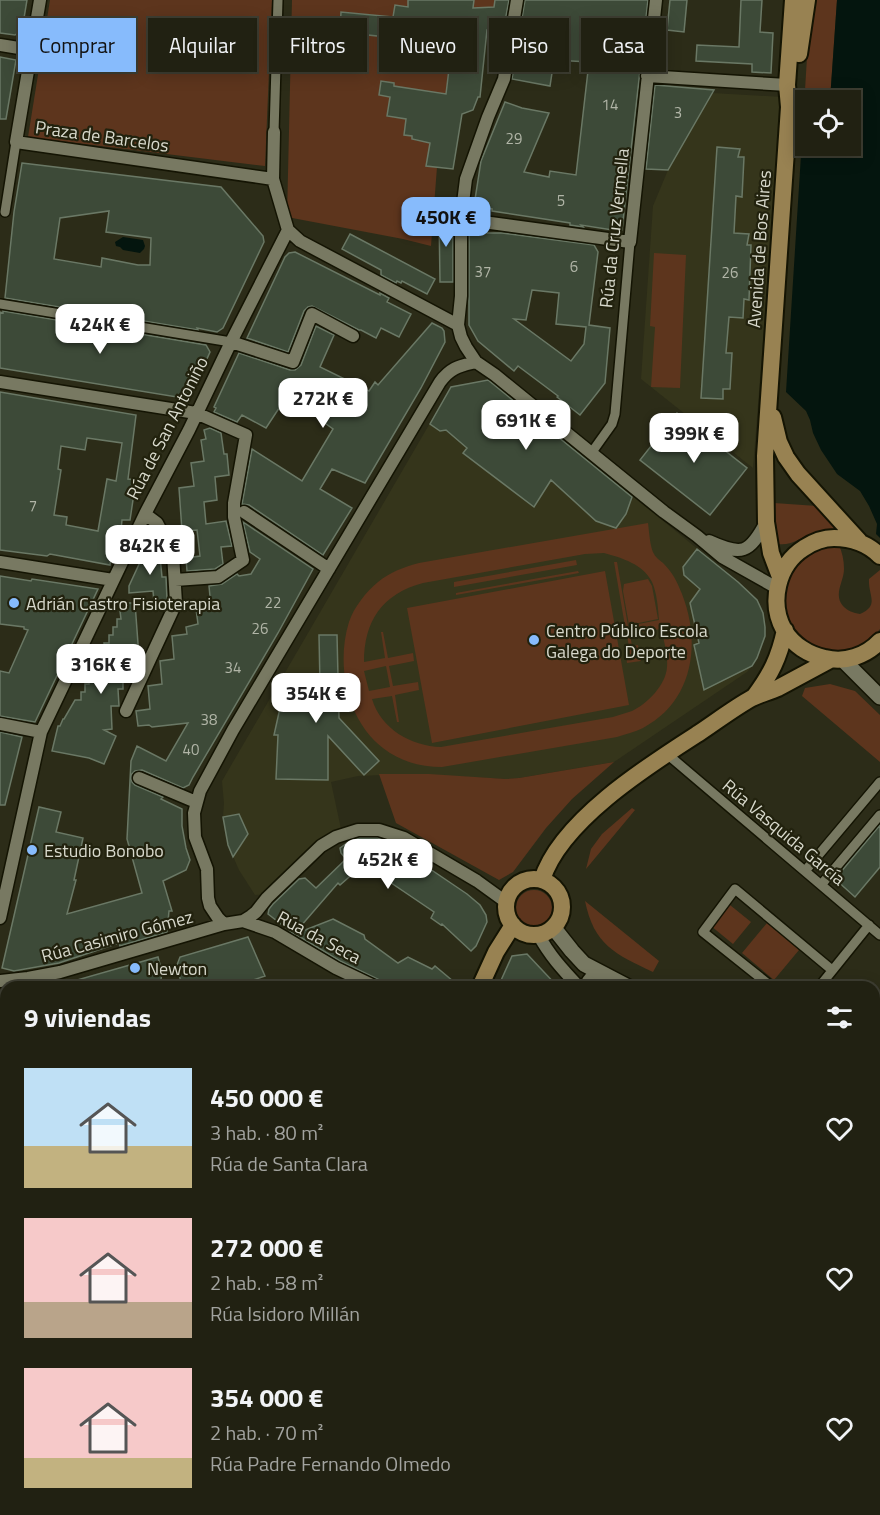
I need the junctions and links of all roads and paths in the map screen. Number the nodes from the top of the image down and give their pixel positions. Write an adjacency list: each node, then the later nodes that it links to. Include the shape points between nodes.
1 (40, 0): 7 (street, Praza de Barcelos)
2 (278, 0): 14 (street)
3 (517, 0): 18 (street, via 504,79 466,179)
4 (656, 0): 11 (street, Rúa da Cruz Vermella)
5 (793, 0): 12 (main road, Avenida de Bos Aires)
6 (807, 0): 13 (main road, Avenida de Bos Aires)
7 (37, 18)
8 (0, 45): 9 (street)
9 (18, 48)
10 (27, 72): 15 (street, Praza de Barcelos)
11 (647, 76): 12 (street); 20 (street, Rúa da Cruz Vermella)
12 (787, 85): 13 (main road, Avenida de Bos Aires)
13 (789, 107): 27 (main road, Avenida de Bos Aires)
14 (274, 132): 16 (street)
15 (16, 142): 16 (street, Praza de Barcelos); 17 (street)
16 (273, 179): 19 (street)
17 (5, 212)
18 (461, 219): 20 (street); 22 (street)
19 (288, 230): 22 (street, via 300,241); 24 (street, Rúa de San Antoniño)
20 (630, 242): 29 (street, Rúa da Cruz Vermella, via 615,414)
21 (0, 304): 24 (street)
22 (458, 325): 25 (street)
23 (353, 336): 24 (street, via 312,314 293,362)
24 (231, 342): 28 (street, Rúa de San Antoniño)
25 (476, 362): 29 (street); 37 (street, via 457,367 440,382)
26 (0, 382): 28 (street)
27 (769, 394): 32 (main road, Avenida de Bos Aires); 34 (main road, Avenida de Bos Aires, via 786,456)
28 (196, 413): 31 (street, Rúa de San Antoniño); 39 (street, via 246,435 234,503 243,560 218,577)
29 (592, 452): 33 (street)
30 (244, 512): 37 (street)
31 (145, 514): 38 (street, Rúa de San Antoniño); 39 (street, via 157,523 172,554)
32 (766, 522): 33 (street, via 749,547 741,550 728,550); 40 (main road, Avenida de Bos Aires)
33 (697, 536): 40 (street, via 722,557)
34 (860, 542): 35 (main road); 40 (main road, via 828,538 813,543 793,557)
35 (880, 556)
36 (0, 562): 38 (street)
37 (329, 569): 52 (street, via 233,730)
38 (113, 580): 48 (street, Rúa de San Antoniño)
39 (175, 580): 46 (street, via 176,603)
40 (778, 583): 41 (main road, Avenida de Bos Aires, via 776,602)
41 (785, 630): 43 (main road, via 805,651); 44 (main road, via 774,667)
42 (880, 642): 43 (main road, via 866,653)
43 (836, 660): 44 (main road); 45 (street)
44 (753, 697): 49 (main road)
45 (880, 697)
46 (126, 711)
47 (0, 724): 48 (street)
48 (41, 732): 55 (street, Rúa de San Antoniño)
49 (667, 754): 54 (street, Rúa Vasquida García); 56 (main road, via 624,784 577,826 551,858)
50 (139, 778): 52 (street)
51 (880, 782): 54 (street)
52 (196, 802): 61 (street, via 193,825 207,869 208,898)
53 (880, 815): 57 (street)
54 (805, 871): 57 (street, Rúa Vasquida García)
55 (5, 872): 59 (street, Rúa de San Antoniño)
56 (542, 880): 58 (main road, via 519,883); 64 (main road, via 555,889 561,904 558,920)
57 (821, 885): 63 (street, Rúa Vasquida García)
58 (506, 902): 60 (street, via 404,838 379,830 358,830 321,846); 62 (main road)
59 (0, 918)
60 (243, 921): 61 (street, Rúa Casimiro Gómez); 69 (street, Rúa da Seca, via 275,932)
61 (224, 924): 68 (street, Rúa Casimiro Gómez, via 60,972)
62 (513, 925): 64 (main road, via 532,935); 70 (main road)
63 (869, 925): 65 (street, Rúa Vasquida García); 66 (street)
64 (546, 931): 67 (street); 71 (street, via 545,947)
65 (880, 935)
66 (832, 970): 74 (street, via 735,890 704,932); 75 (street)
67 (596, 971): 72 (street); 73 (street)
68 (0, 981)
69 (363, 981)
70 (483, 981)
71 (573, 981)
72 (588, 981)
73 (616, 981)
74 (765, 981)
75 (824, 981)
76 (880, 1495): 77 (street)
77 (880, 1502)

